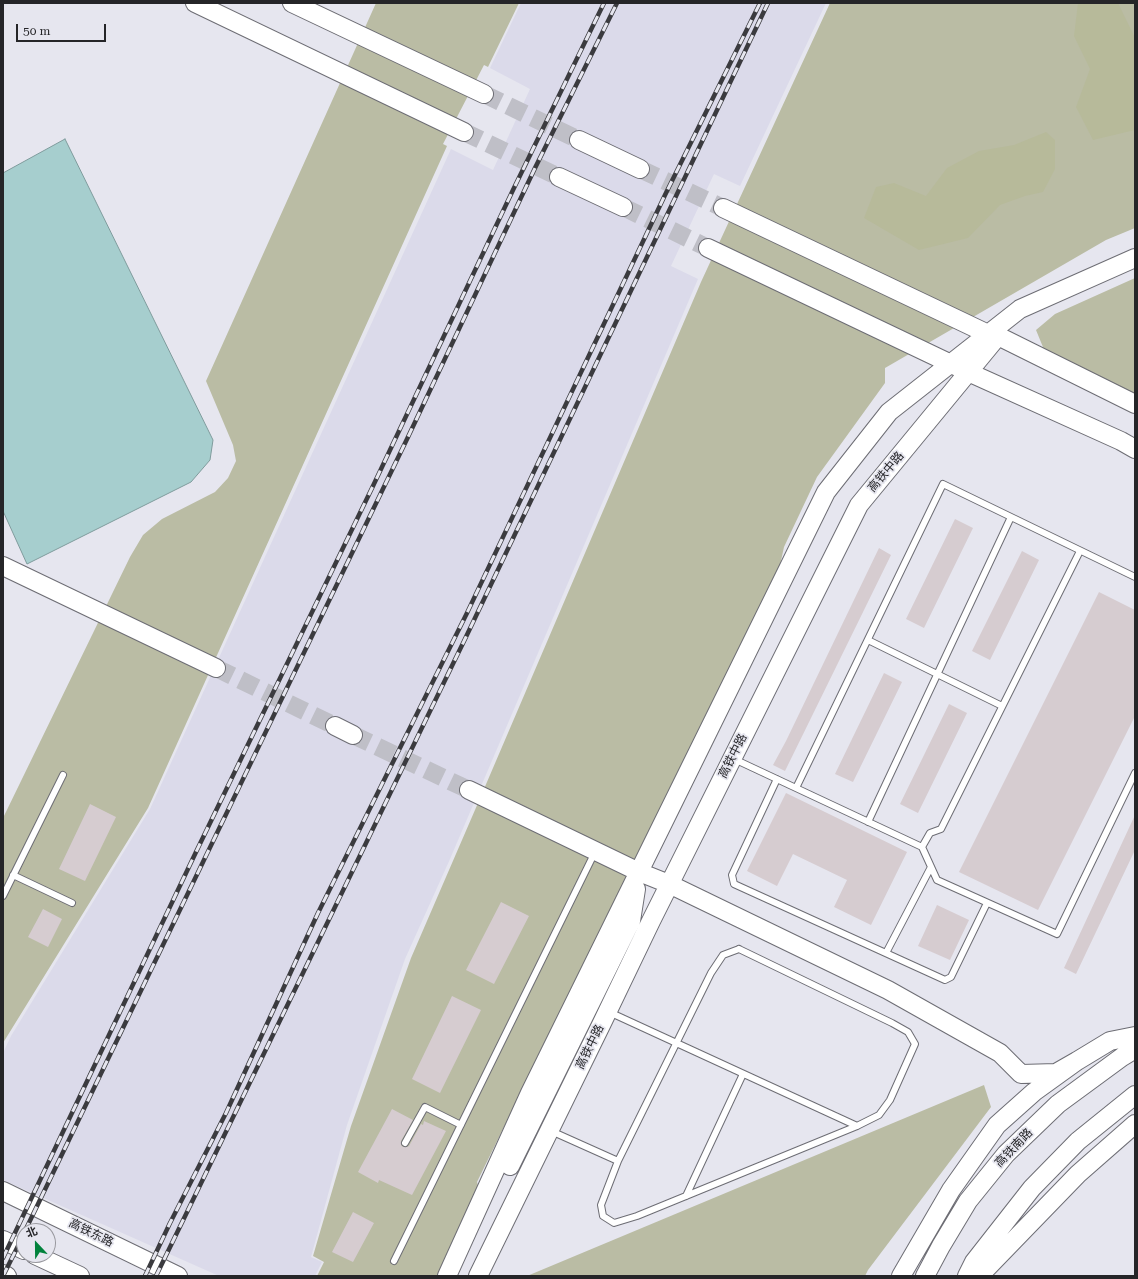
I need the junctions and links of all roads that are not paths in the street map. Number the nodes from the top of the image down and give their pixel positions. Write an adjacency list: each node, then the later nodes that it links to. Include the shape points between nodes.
1 (195, 3): 4 (street)
2 (292, 3): 3 (street)
3 (484, 94)
4 (464, 132)
5 (579, 140): 6 (street)
6 (640, 169)
7 (559, 177): 8 (street)
8 (623, 207)
9 (723, 208): 12 (street)
10 (708, 248): 13 (street)
11 (1135, 258): 12 (street, 高铁中路, via 1020,309)
12 (993, 335): 13 (street, 高铁中路); 14 (street, 高铁中路); 15 (street)
13 (950, 364): 14 (street); 37 (street, 高铁中路, via 889,412 826,492)
14 (968, 372): 16 (street); 27 (street, 高铁中路, via 859,505)
15 (1135, 404)
16 (1135, 449)
17 (1011, 517): 18 (lane); 21 (lane, via 943,484); 23 (lane)
18 (1080, 551): 20 (lane); 24 (lane)
19 (3, 566): 22 (street)
20 (1135, 577)
21 (868, 640): 23 (lane); 31 (lane)
22 (216, 668)
23 (938, 673): 24 (lane); 33 (lane)
24 (1002, 706): 34 (lane, via 941,829 930,833)
25 (335, 726): 26 (street)
26 (353, 735)
27 (732, 758): 30 (lane); 39 (street, 高铁中路)
28 (1135, 773): 42 (lane, via 1057,934)
29 (63, 775): 38 (lane)
30 (777, 779): 31 (lane); 43 (lane, via 732,875 734,884)
31 (796, 788): 33 (lane)
32 (469, 790): 35 (street)
33 (868, 822): 34 (lane)
34 (922, 847): 36 (lane)
35 (595, 851): 37 (street); 54 (lane)
36 (931, 867): 42 (lane, via 937,880); 43 (lane)
37 (639, 872): 39 (street); 70 (street, 高铁中路, via 530,1093); 71 (street, 高铁中路, via 631,920)
38 (13, 875): 40 (lane); 41 (lane)
39 (669, 884): 44 (street, 高铁中路); 50 (street, via 888,990 1000,1053)
40 (3, 896)
41 (72, 903)
42 (987, 903): 43 (lane, via 951,977 945,980)
43 (886, 953)
44 (608, 1011): 46 (lane); 56 (street, 高铁中路)
45 (1135, 1036): 48 (street, via 1110,1041)
46 (676, 1042): 49 (lane); 55 (lane, via 711,973 723,955 739,949 908,1032 915,1044 890,1100 879,1115); 58 (lane)
47 (1135, 1050): 74 (street, 高铁南路, via 1058,1104 1006,1154 968,1201)
48 (1077, 1061): 50 (street, via 1056,1073); 52 (street, via 1034,1092)
49 (743, 1074): 55 (lane); 60 (lane)
50 (1021, 1074): 52 (street, via 1014,1104)
51 (1135, 1095): 75 (street, via 1078,1141 1032,1188 974,1262)
52 (998, 1124): 73 (street, via 951,1190)
53 (1135, 1124): 66 (street, via 1078,1174)
54 (461, 1125): 57 (lane, via 424,1107); 63 (lane)
55 (857, 1126): 60 (lane)
56 (550, 1131): 58 (lane); 72 (street, 高铁中路)
57 (406, 1143)
58 (618, 1161): 60 (lane, via 601,1205 603,1216 614,1223)
59 (3, 1191): 69 (street, 高铁东路)
60 (686, 1196)
61 (3, 1240): 62 (street)
62 (16, 1246)
63 (394, 1262)
64 (52, 1263): 68 (street)
65 (3, 1274): 67 (street)
66 (982, 1274)
67 (7, 1276)
68 (80, 1276)
69 (178, 1276)
70 (447, 1276)
71 (456, 1276)
72 (478, 1276)
73 (901, 1276)
74 (925, 1276)
75 (967, 1276)

